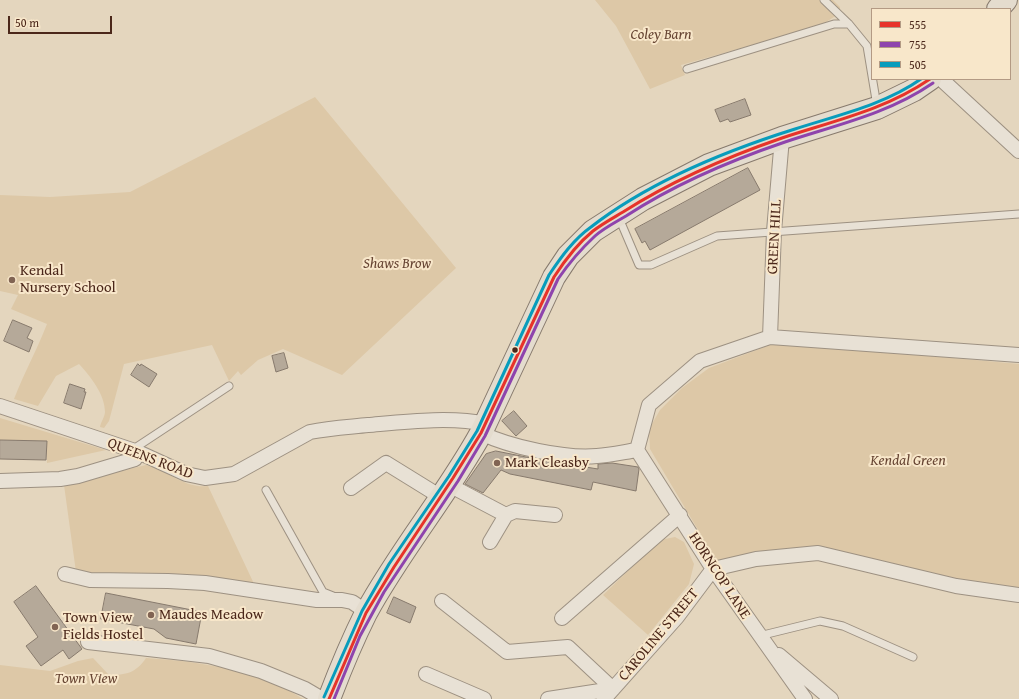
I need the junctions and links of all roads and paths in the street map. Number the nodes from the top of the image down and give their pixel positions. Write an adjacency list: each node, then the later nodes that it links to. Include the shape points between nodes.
1 (824, 0): 4 (lane)
2 (1006, 0): 3 (highway)
3 (999, 8)
4 (849, 24): 5 (lane, via 834,24); 6 (lane, via 867,46)
5 (687, 69)
6 (871, 71)
7 (872, 80): 10 (lane)
8 (929, 80): 10 (highway)
9 (941, 80): 12 (street)
10 (877, 108): 11 (highway)
11 (782, 138): 13 (highway, via 709,165); 15 (street, GREEN HILL)
12 (1019, 151)
13 (618, 214): 15 (lane, via 639,265 650,265 717,236); 20 (highway, via 580,242 554,277)
14 (1019, 214): 15 (lane)
15 (774, 231): 16 (street, GREEN HILL)
16 (770, 337): 17 (street); 21 (street, via 700,361 649,405)
17 (1019, 355)
18 (229, 386): 22 (lane)
19 (0, 406): 22 (street, QUEENS ROAD)
20 (483, 429): 21 (street, QUEENS ROAD, via 514,446 563,454 597,456); 22 (street, QUEENS ROAD, via 469,421 398,422 322,429 310,432 250,467 219,477 195,477); 26 (highway, via 469,456)
21 (637, 450): 29 (street, HORNCOP LANE)
22 (135, 451): 23 (street, via 135,458 78,476)
23 (0, 481)
24 (351, 488): 26 (street, via 386,463)
25 (266, 490): 34 (lane, via 322,592)
26 (445, 491): 27 (street); 36 (highway)
27 (506, 515): 28 (street, via 515,511); 30 (street)
28 (555, 515)
29 (680, 515): 31 (street, HORNCOP LANE); 37 (street)
30 (490, 542)
31 (713, 569): 33 (street, via 756,559 818,552 956,586); 38 (street, HORNCOP LANE); 42 (street, CAROLINE STREET, via 677,617)
32 (65, 574): 34 (street, via 90,580 205,583 317,600)
33 (1019, 595)
34 (342, 600): 36 (street, via 352,602)
35 (442, 601): 42 (street, via 508,652 568,647)
36 (367, 612): 44 (highway, via 347,652)
37 (562, 618)
38 (761, 639): 40 (lane, via 820,621 843,626); 47 (street, HORNCOP LANE); 48 (street)
39 (88, 642): 43 (street, via 209,656 261,671)
40 (913, 657)
41 (426, 674): 45 (street)
42 (608, 694): 46 (street)
43 (322, 699)
44 (329, 699)
45 (484, 699)
46 (548, 699)
47 (805, 699)
48 (831, 699)

